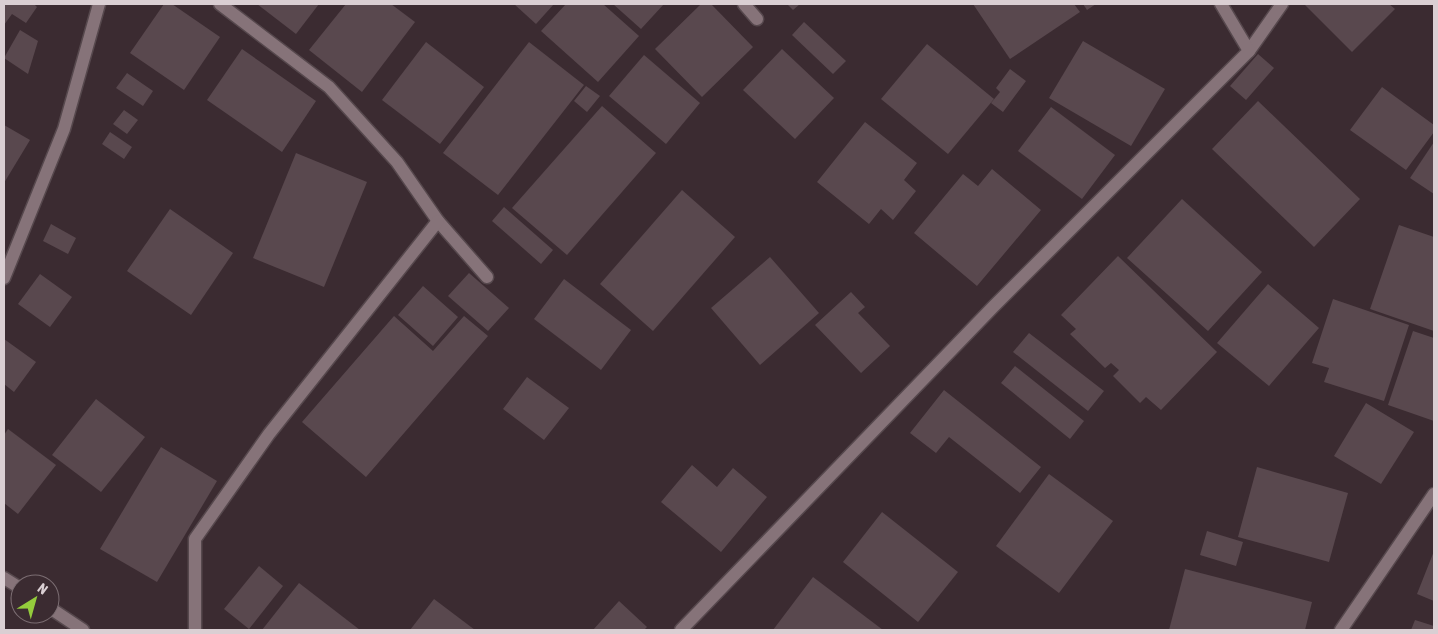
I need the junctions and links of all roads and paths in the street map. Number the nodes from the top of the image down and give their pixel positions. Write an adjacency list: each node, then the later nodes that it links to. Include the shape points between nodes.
1 (99, 4): 10 (street, via 64,129)
2 (220, 4): 8 (street, via 329,88 398,162)
3 (744, 4): 6 (street)
4 (1221, 4): 7 (street)
5 (1282, 4): 7 (street)
6 (757, 19)
7 (1249, 51): 15 (street, via 994,307)
8 (438, 221): 9 (street); 14 (street, via 269,434 195,539)
9 (487, 277)
10 (4, 278)
11 (1434, 494): 16 (street)
12 (60, 615): 13 (street)
13 (83, 630)
14 (195, 630)
15 (681, 630)
16 (1341, 630)

